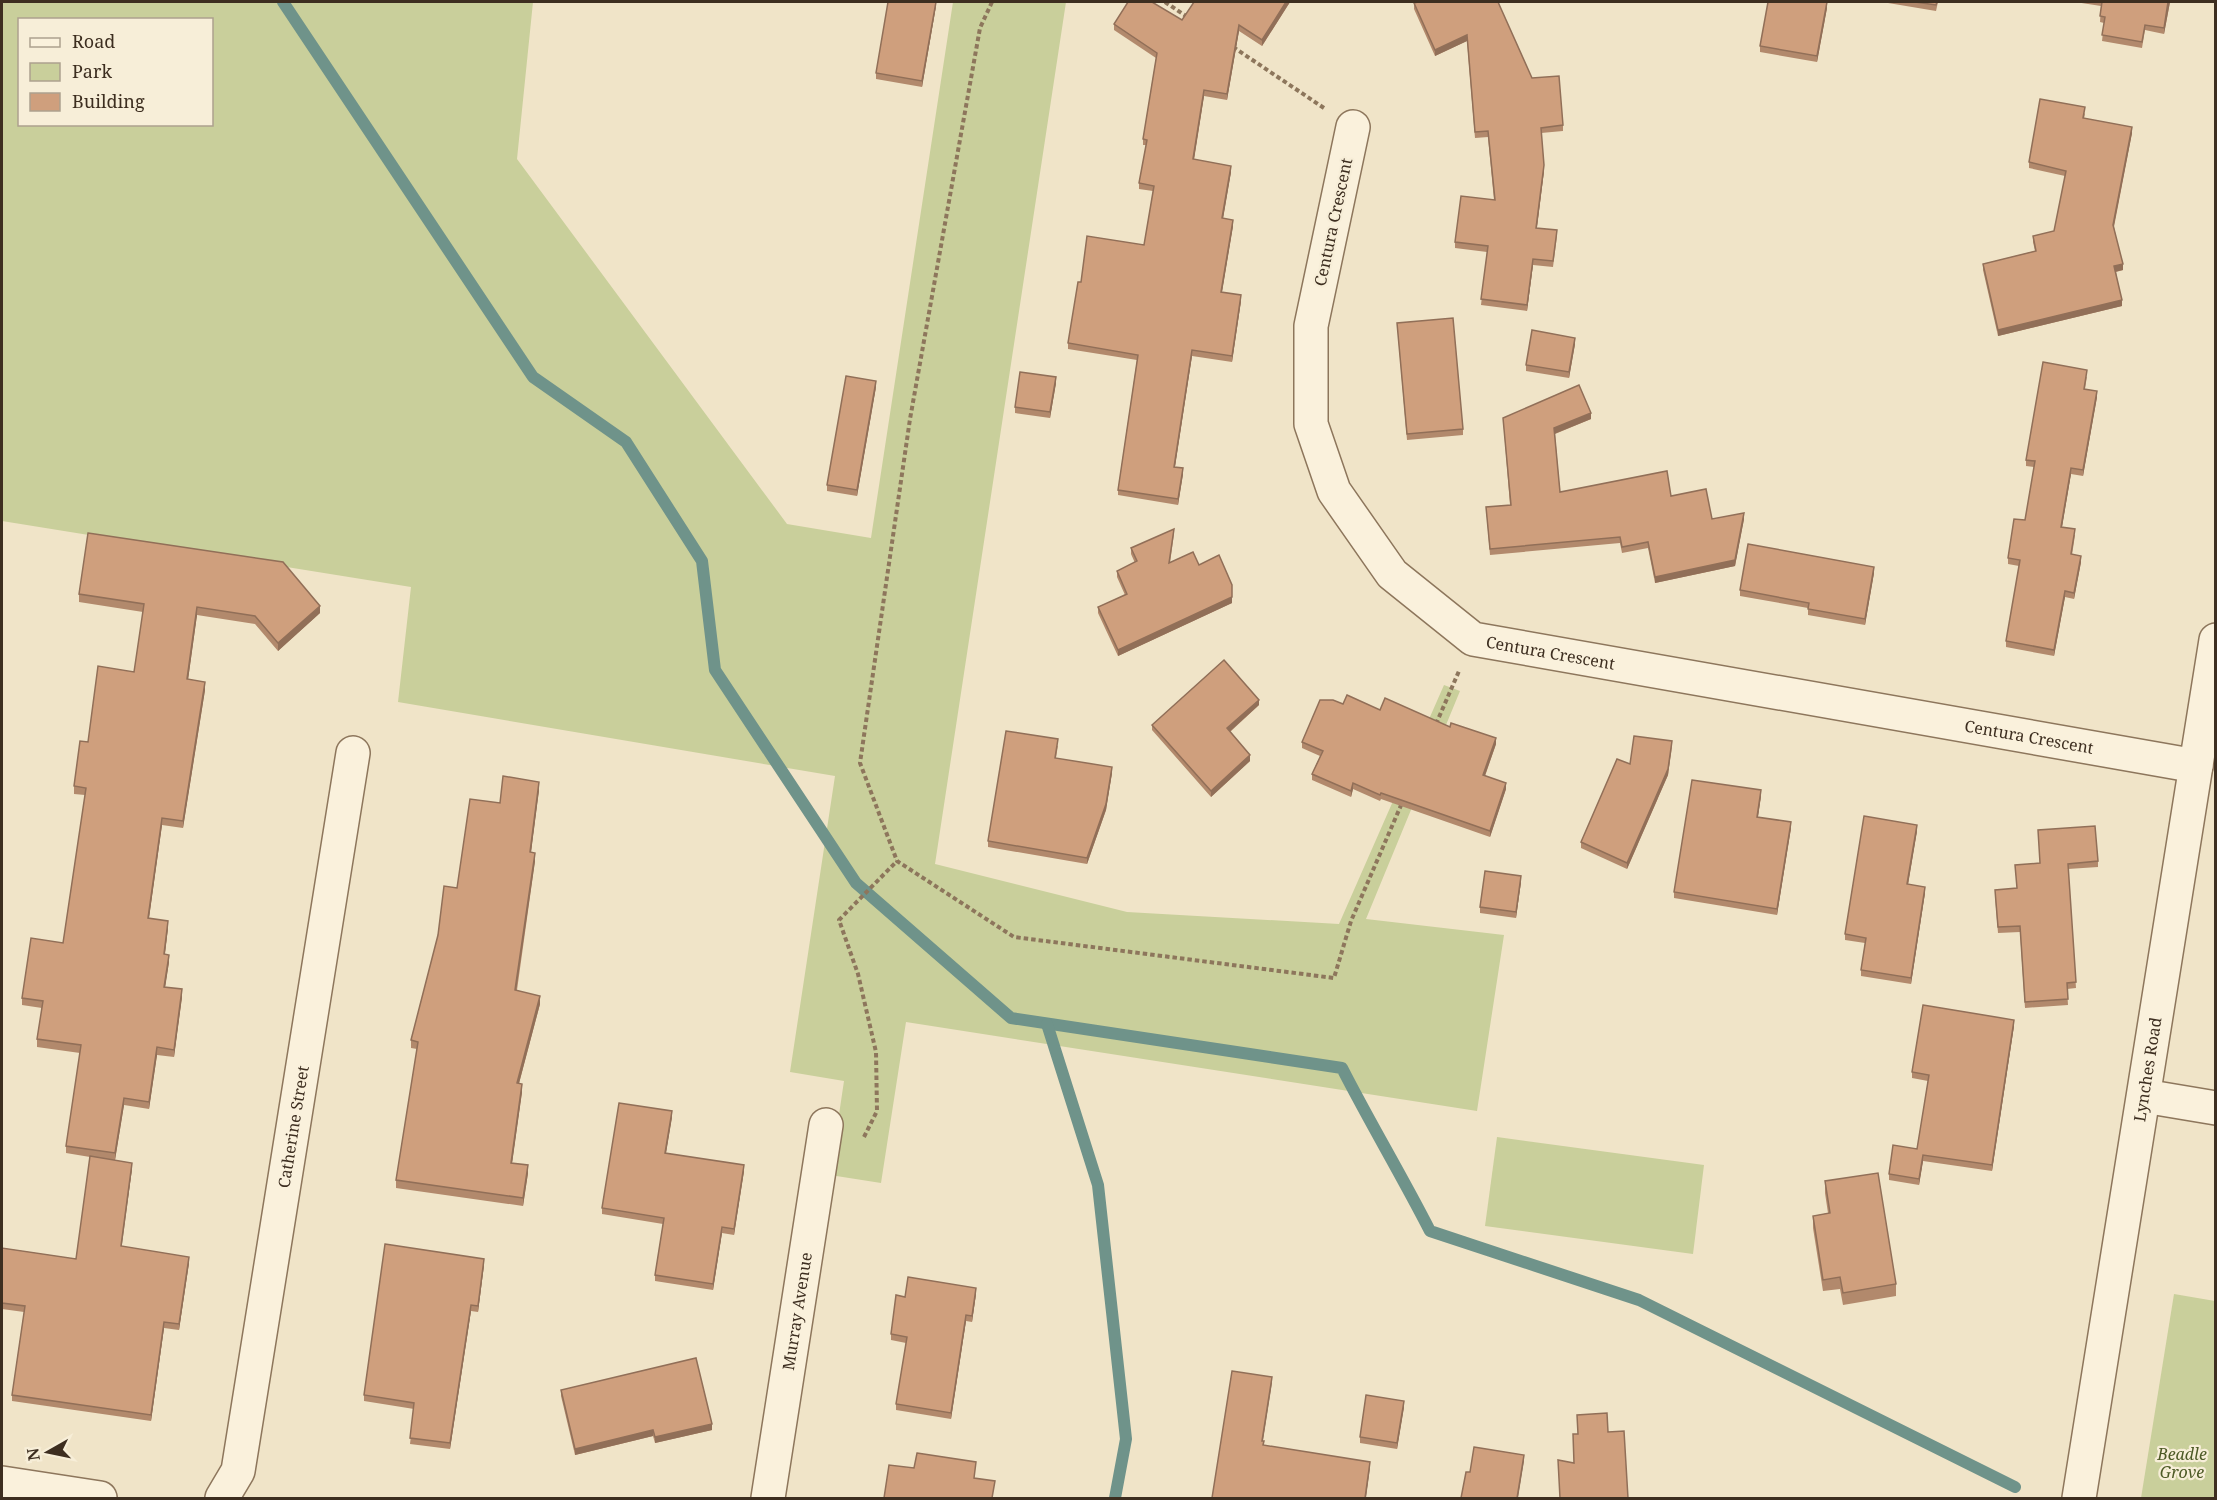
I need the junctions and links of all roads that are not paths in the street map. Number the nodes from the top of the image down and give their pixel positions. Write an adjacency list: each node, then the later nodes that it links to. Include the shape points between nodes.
1 (1353, 127): 4 (street, Centura Crescent, via 1311,326 1311,424 1334,491 1392,574 1473,639)
2 (2216, 640): 4 (street, Lynches Road)
3 (353, 753): 10 (street, Catherine Street, via 238,1471)
4 (2196, 766): 5 (street, Lynches Road)
5 (2144, 1096): 6 (street); 12 (street, Lynches Road)
6 (2216, 1108)
7 (826, 1125): 11 (street, Murray Avenue)
8 (2, 1483): 9 (street)
9 (100, 1498)
10 (222, 1498)
11 (768, 1498)
12 (2079, 1498)

